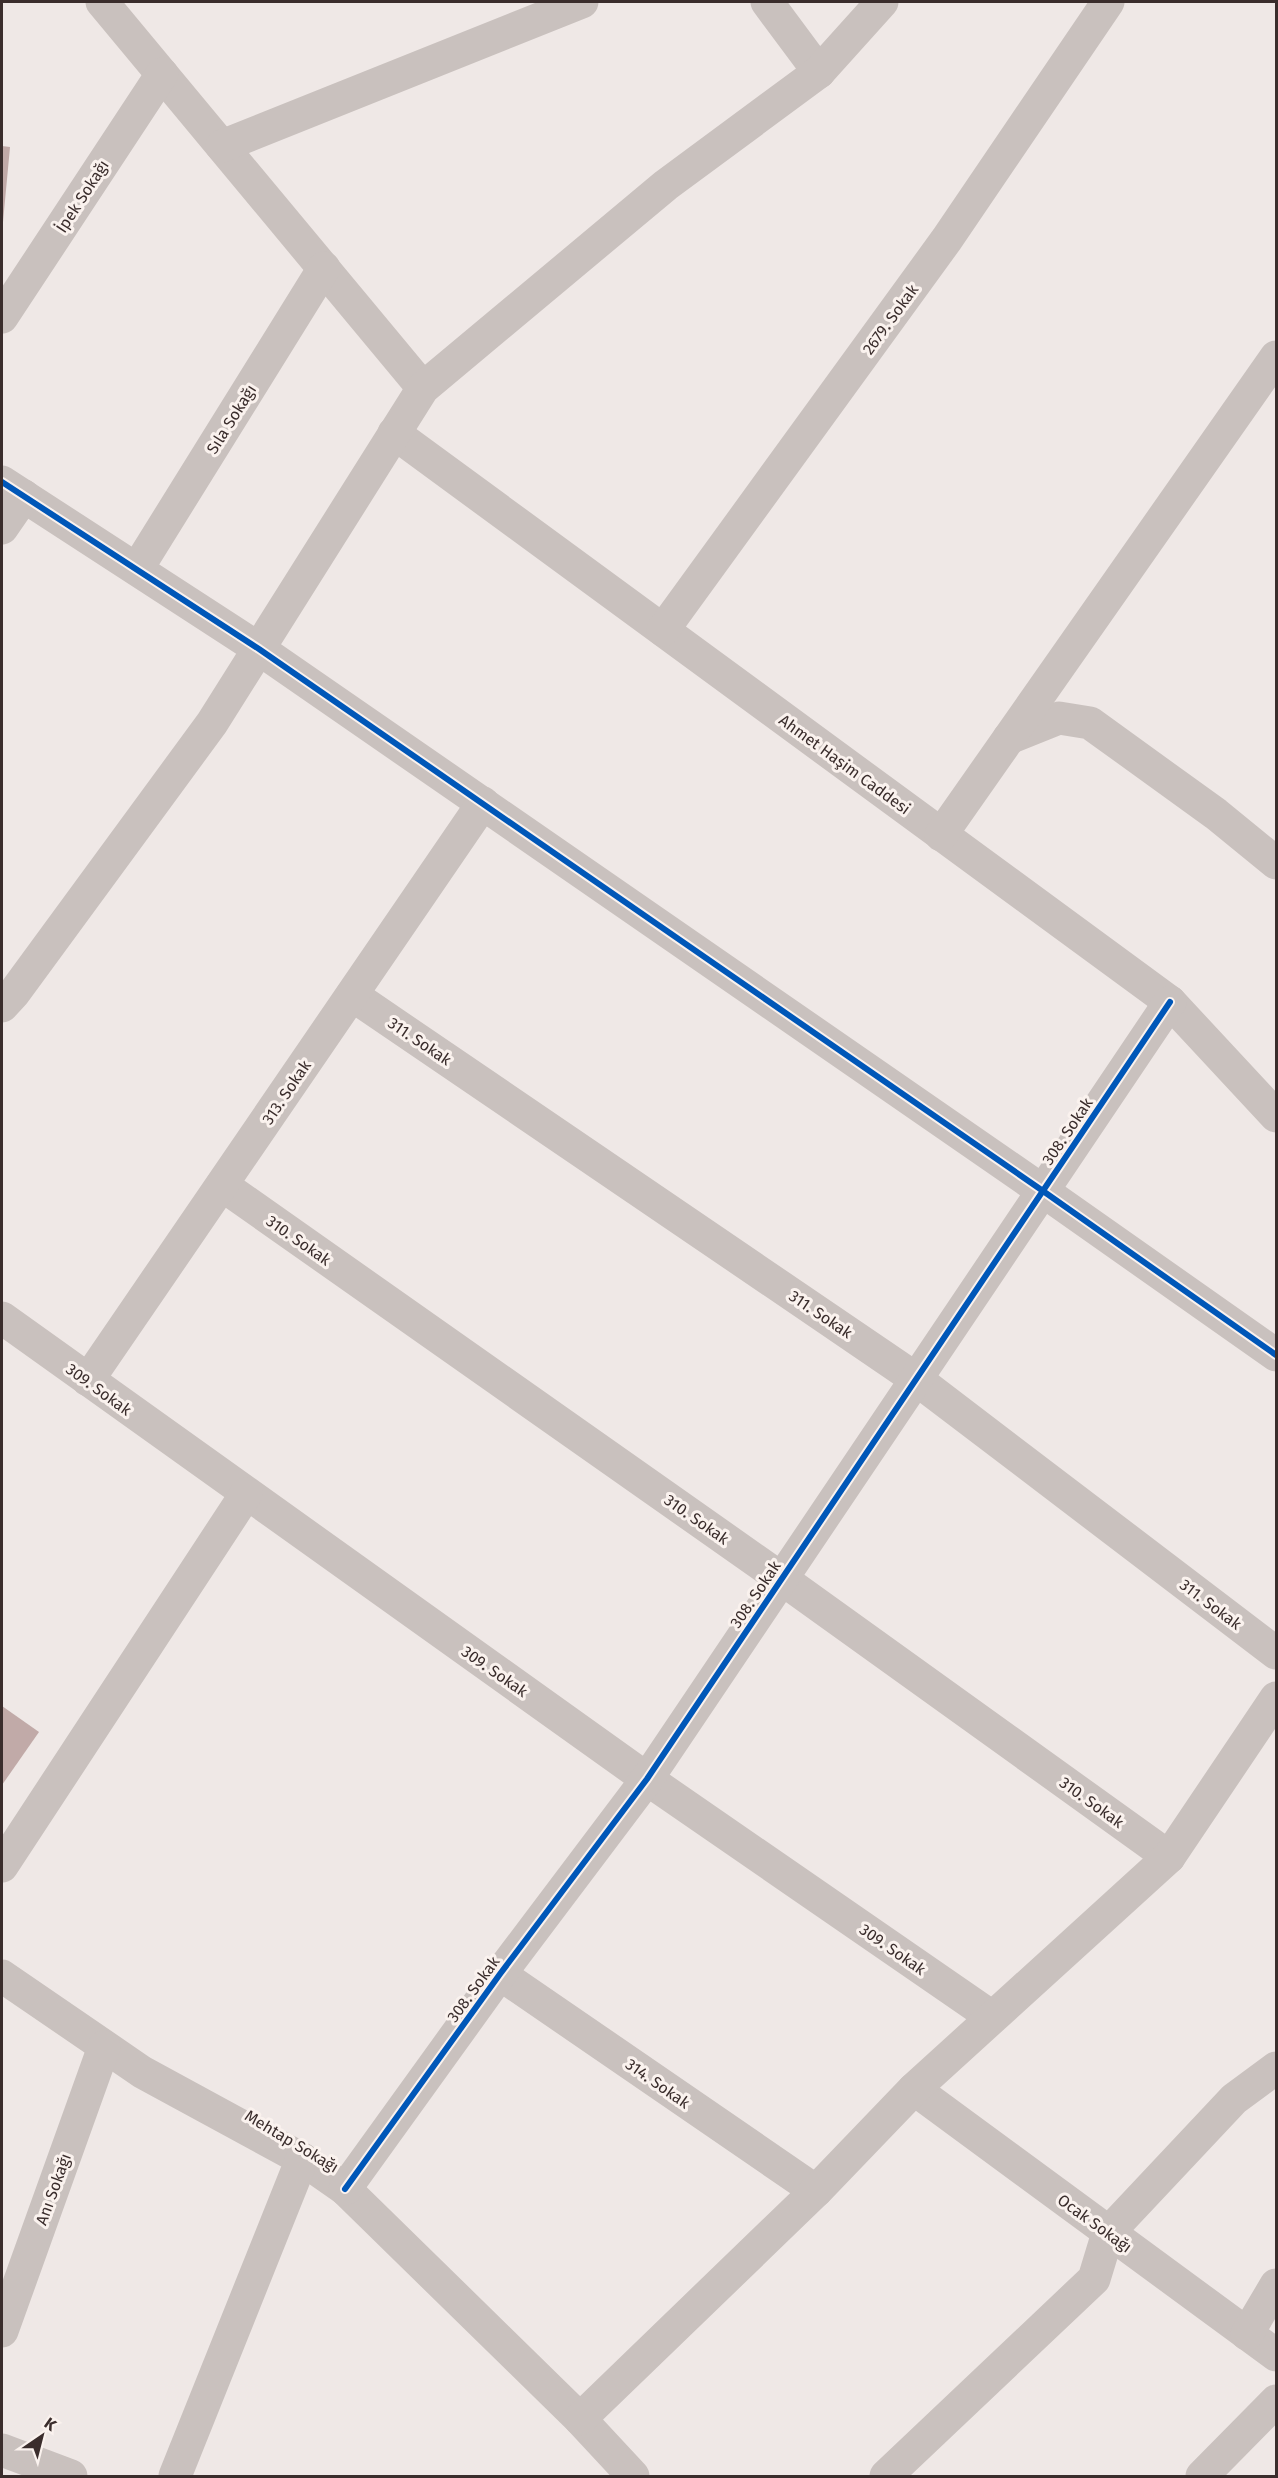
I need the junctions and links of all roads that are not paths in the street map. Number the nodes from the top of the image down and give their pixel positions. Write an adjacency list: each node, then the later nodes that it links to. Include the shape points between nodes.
1 (102, 2): 7 (street)
2 (582, 2): 8 (street)
3 (767, 2): 6 (street)
4 (882, 2): 6 (street)
5 (1108, 2): 17 (street, 2679. Sokak, via 947,239)
6 (819, 72): 12 (street, via 666,185)
7 (162, 74): 8 (street); 10 (street, İpek Sokağı)
8 (222, 146): 9 (street)
9 (324, 268): 12 (street); 16 (street, Sıla Sokağı)
10 (2, 317)
11 (1276, 357): 19 (street)
12 (423, 388): 13 (street)
13 (394, 433): 17 (street, Ahmet Haşim Caddesi); 18 (street)
14 (13, 489): 15 (street); 16 (street)
15 (2, 528)
16 (138, 569): 18 (street)
17 (663, 630): 21 (street, Ahmet Haşim Caddesi)
18 (259, 649): 20 (street); 23 (street, via 212,723)
19 (1009, 738): 21 (street); 22 (street, via 1059,718 1090,723)
20 (483, 803): 24 (street, 313. Sokak); 28 (street)
21 (941, 834): 25 (street, Ahmet Haşim Caddesi)
22 (1276, 863)
23 (6, 993)
24 (352, 994): 27 (street, 313. Sokak); 31 (street, 311. Sokak)
25 (1170, 1002): 26 (street, Ahmet Haşim Caddesi); 28 (street, 308. Sokak)
26 (1276, 1116)
27 (222, 1185): 32 (street, 313. Sokak); 34 (street, 310. Sokak)
28 (1043, 1191): 30 (street); 31 (street, 308. Sokak)
29 (2, 1318): 32 (street, 309. Sokak)
30 (1276, 1355)
31 (916, 1379): 34 (street, 308. Sokak); 35 (street, 311. Sokak)
32 (88, 1380): 33 (street, 309. Sokak)
33 (246, 1494): 37 (street, 309. Sokak); 39 (street)
34 (782, 1579): 37 (street, 308. Sokak); 38 (street, 310. Sokak)
35 (1276, 1653)
36 (1276, 1698): 38 (street)
37 (647, 1779): 40 (street, 308. Sokak); 42 (street, 309. Sokak)
38 (1169, 1857): 42 (street)
39 (2, 1866)
40 (500, 1974): 47 (street, 308. Sokak); 48 (street, 314. Sokak)
41 (2, 1976): 43 (street, Mehtap Sokağı)
42 (992, 2017): 45 (street)
43 (104, 2047): 46 (street, Mehtap Sokağı, via 142,2072); 51 (street, Anı Sokağı)
44 (1276, 2068): 49 (street, via 1234,2099)
45 (914, 2089): 48 (street); 49 (street, Ocak Sokağı)
46 (302, 2159): 47 (street, Mehtap Sokağı); 58 (street)
47 (345, 2190): 55 (street, Mehtap Sokağı)
48 (816, 2191): 55 (street)
49 (1108, 2233): 52 (street, Ocak Sokağı); 60 (street, via 1094,2279)
50 (1276, 2285): 52 (street)
51 (2, 2331)
52 (1247, 2334): 53 (street, Ocak Sokağı)
53 (1276, 2355)
54 (1276, 2401): 61 (street)
55 (580, 2419): 59 (street, Mehtap Sokağı)
56 (2, 2450): 57 (street)
57 (71, 2476)
58 (175, 2476)
59 (633, 2476)
60 (886, 2476)
61 (1202, 2476)

